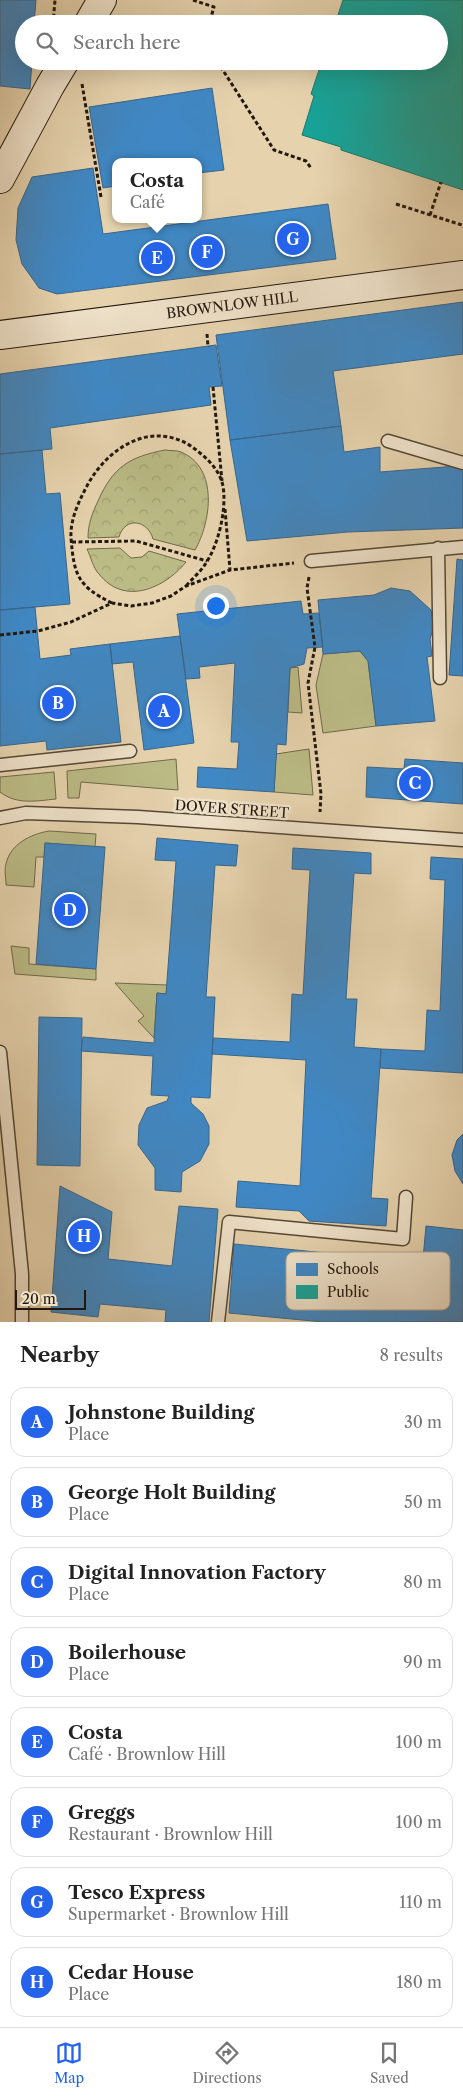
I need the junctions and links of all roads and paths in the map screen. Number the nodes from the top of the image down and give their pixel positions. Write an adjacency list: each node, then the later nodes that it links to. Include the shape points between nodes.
1 (55, 0): 4 (path)
2 (102, 0): 5 (street)
3 (193, 0): 6 (path, via 214,7)
4 (54, 15)
5 (93, 15)
6 (212, 15)
7 (223, 70): 9 (path, via 274,150 306,161)
8 (73, 71): 10 (street, via 50,86); 12 (path)
9 (312, 168)
10 (0, 179)
11 (440, 182): 14 (path)
12 (101, 197)
13 (396, 204): 14 (path)
14 (430, 215): 15 (path)
15 (462, 225)
16 (463, 274): 17 (street, BROWNLOW HILL)
17 (0, 335)
18 (214, 387): 21 (path)
19 (388, 441): 20 (lane)
20 (463, 463)
21 (222, 485): 22 (path); 23 (path, via 212,463 190,444 172,437 136,439 115,451 92,477 73,519)
22 (224, 501): 26 (path, via 221,526); 28 (path)
23 (72, 542): 26 (path, via 136,541); 30 (path, via 72,561 80,579 94,594)
24 (463, 547): 25 (lane)
25 (438, 548): 27 (lane); 32 (lane)
26 (207, 561): 29 (path)
27 (311, 561): 28 (path); 36 (path, via 307,588 315,648 308,683 321,794)
28 (230, 570): 29 (path)
29 (186, 586): 30 (path, via 152,603 131,606)
30 (112, 603): 31 (path, via 70,622)
31 (0, 635)
32 (440, 678)
33 (130, 751): 34 (lane)
34 (0, 765)
35 (0, 818): 36 (lane, DOVER STREET, via 26,813 64,814)
36 (319, 830): 37 (lane, DOVER STREET)
37 (463, 840)
38 (0, 1052): 40 (lane, via 22,1274)
39 (406, 1197): 41 (lane, via 403,1239 229,1222)
40 (22, 1322)
41 (218, 1322)

